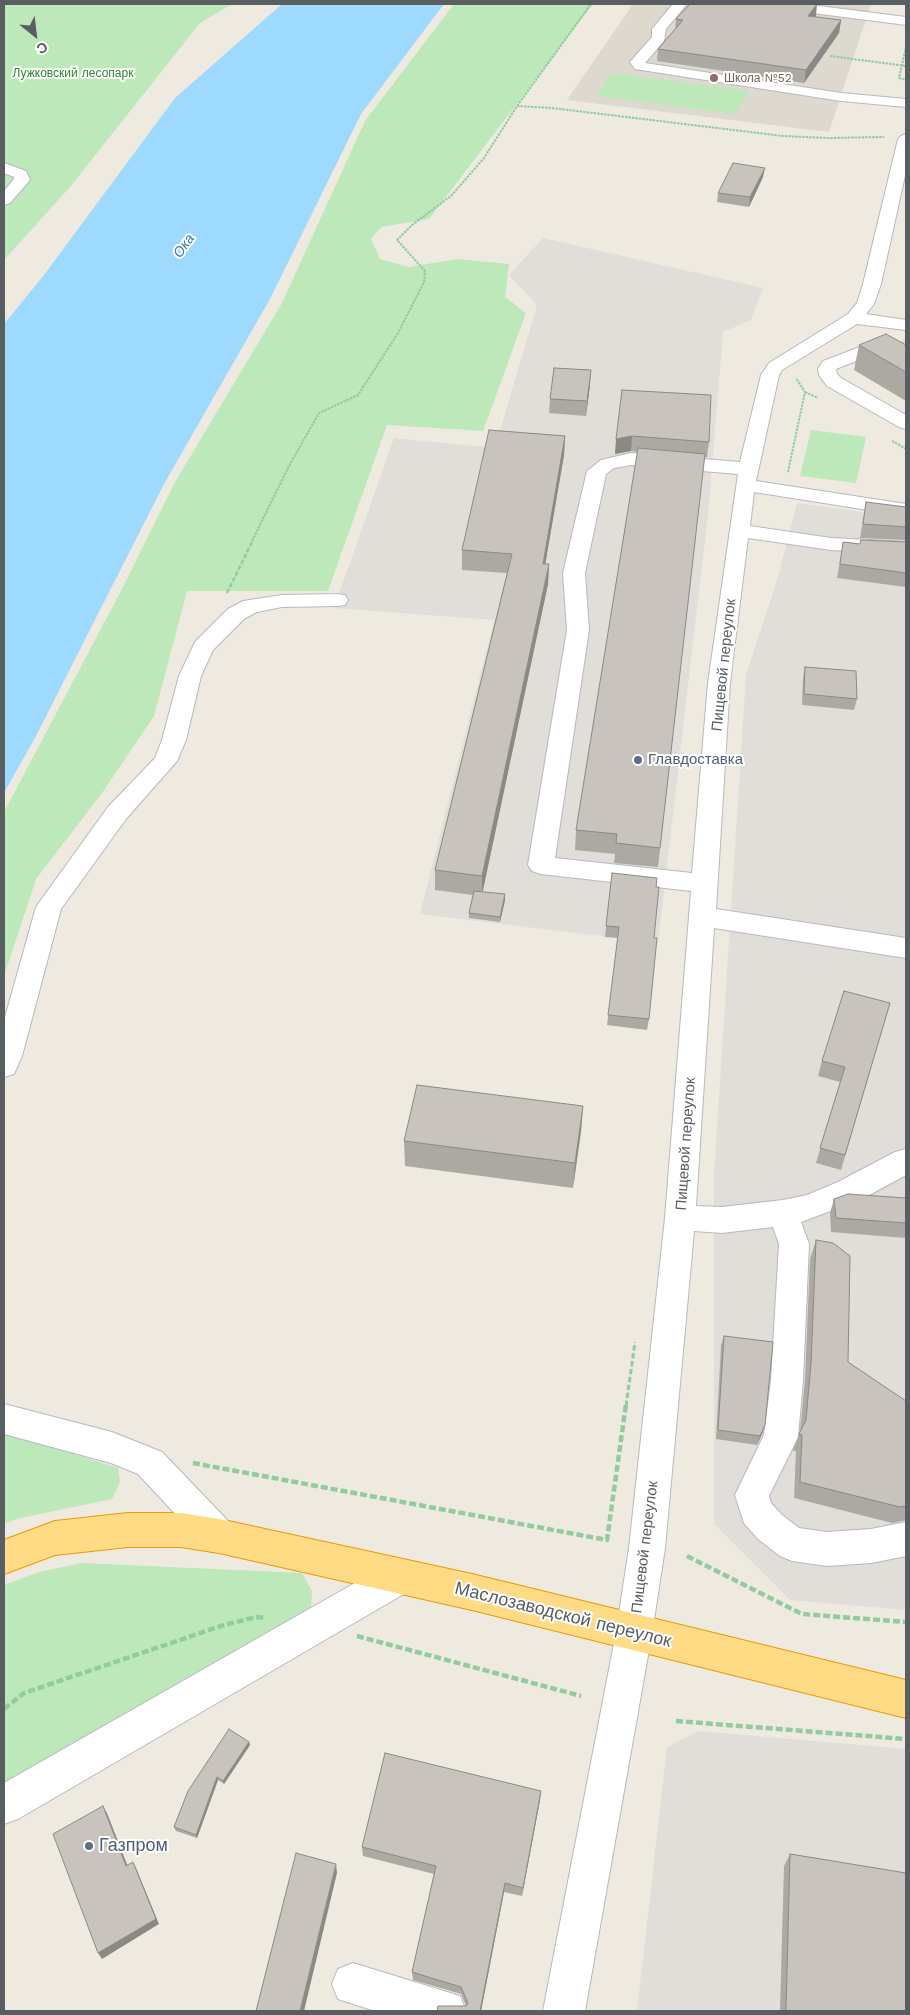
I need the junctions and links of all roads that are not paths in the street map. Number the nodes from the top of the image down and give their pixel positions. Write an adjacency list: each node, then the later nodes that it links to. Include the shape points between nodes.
1 (680, 4): 4 (street, via 659,30 659,38 637,62 640,66)
2 (774, 4): 3 (street)
3 (906, 21)
4 (906, 103)
5 (906, 139): 8 (street)
6 (4, 168): 7 (street, via 20,174 22,180)
7 (4, 200)
8 (887, 214): 9 (street); 10 (street, via 872,284 865,304)
9 (904, 217)
10 (854, 318): 11 (street); 14 (street, Пищевой переулок, via 775,367 770,376)
11 (906, 325)
12 (906, 348): 13 (street, via 876,347 826,369 834,382)
13 (906, 423)
14 (747, 477): 15 (street); 16 (street, Пищевой переулок); 19 (street, via 631,459 608,464 597,471 574,573 578,630 541,865)
15 (906, 510)
16 (740, 531): 17 (street, via 831,544); 19 (street, Пищевой переулок, via 719,683)
17 (906, 548)
18 (337, 600): 22 (street, via 282,601 252,606 236,614 203,647 190,676 174,740 165,760 117,813 49,906)
19 (705, 883): 20 (street, Пищевой переулок)
20 (703, 918): 21 (street); 25 (street, Пищевой переулок)
21 (906, 948)
22 (4, 1066)
23 (906, 1161): 24 (street, via 849,1191 810,1207)
24 (783, 1213): 25 (street, via 722,1220); 28 (street, via 794,1244 781,1437 752,1495 756,1511 792,1544 827,1549 871,1546)
25 (680, 1218): 31 (street, Пищевой переулок, via 647,1548)
26 (4, 1419): 27 (street, via 112,1448 150,1463)
27 (219, 1536): 29 (highway, Маслозаводской переулок, via 181,1530 128,1530 55,1538); 30 (highway, Маслозаводской переулок)
28 (906, 1539)
29 (4, 1557)
30 (401, 1576): 31 (highway, Маслозаводской переулок); 33 (street)
31 (634, 1633): 32 (highway, Маслозаводской переулок); 36 (street, Пищевой переулок)
32 (906, 1700)
33 (4, 1805)
34 (352, 1984): 35 (street)
35 (444, 2011)
36 (564, 2011)

